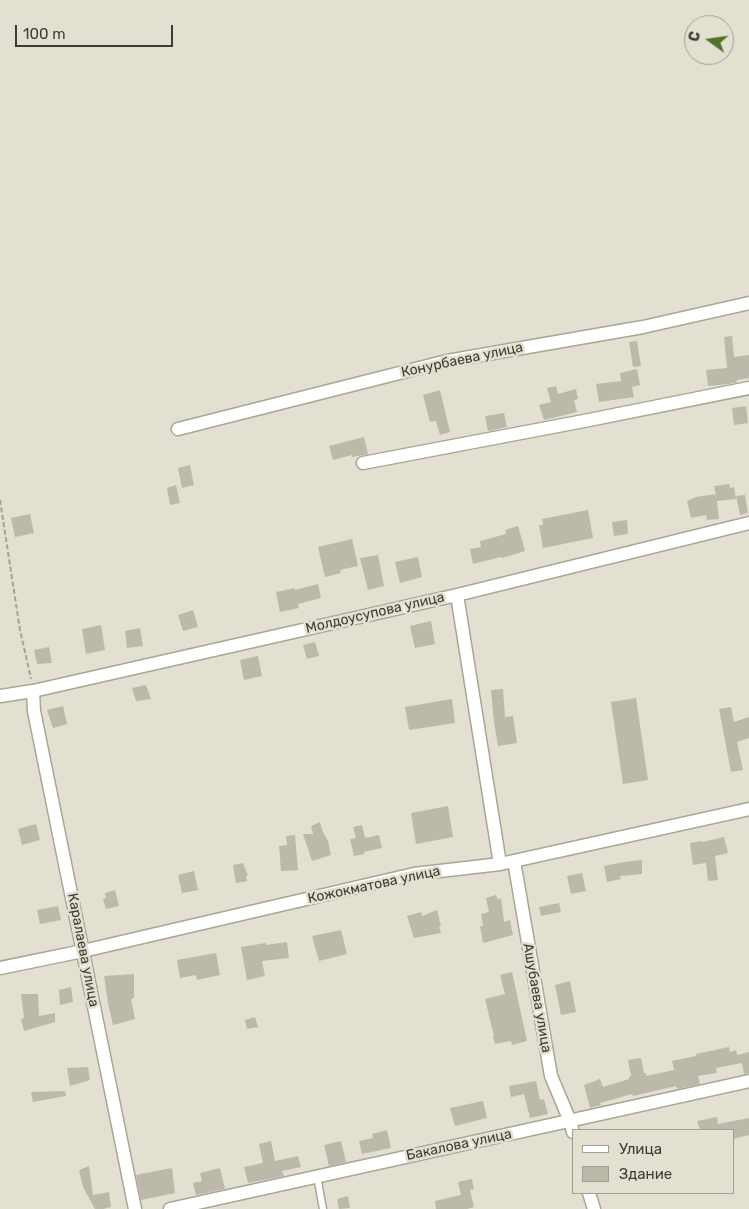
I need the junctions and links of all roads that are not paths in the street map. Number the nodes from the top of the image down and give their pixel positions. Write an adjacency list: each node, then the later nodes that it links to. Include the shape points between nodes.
1 (749, 303): 3 (street, Конурбаева улица, via 642,327 447,360)
2 (749, 388): 4 (street)
3 (178, 429)
4 (363, 463)
5 (749, 523): 6 (street, Молдоусупова улица)
6 (457, 595): 7 (street, Молдоусупова улица); 11 (street)
7 (33, 691): 8 (street, Молдоусупова улица); 12 (street, Каралаева улица, via 34,711)
8 (0, 696)
9 (749, 809): 10 (street, Кожокматова улица)
10 (514, 861): 11 (street, Кожокматова улица); 15 (street, Ашубаева улица, via 550,1076)
11 (500, 864): 12 (street, Кожокматова улица, via 414,874)
12 (83, 951): 13 (street, Кожокматова улица); 18 (street, Каралаева улица)
13 (0, 968)
14 (749, 1081): 15 (street, Бакалова улица)
15 (571, 1126): 16 (street, Бакалова улица)
16 (317, 1176): 19 (street, Бакалова улица); 20 (lane)
17 (589, 1194): 21 (street)
18 (135, 1209)
19 (170, 1209)
20 (323, 1209)
21 (594, 1209)

